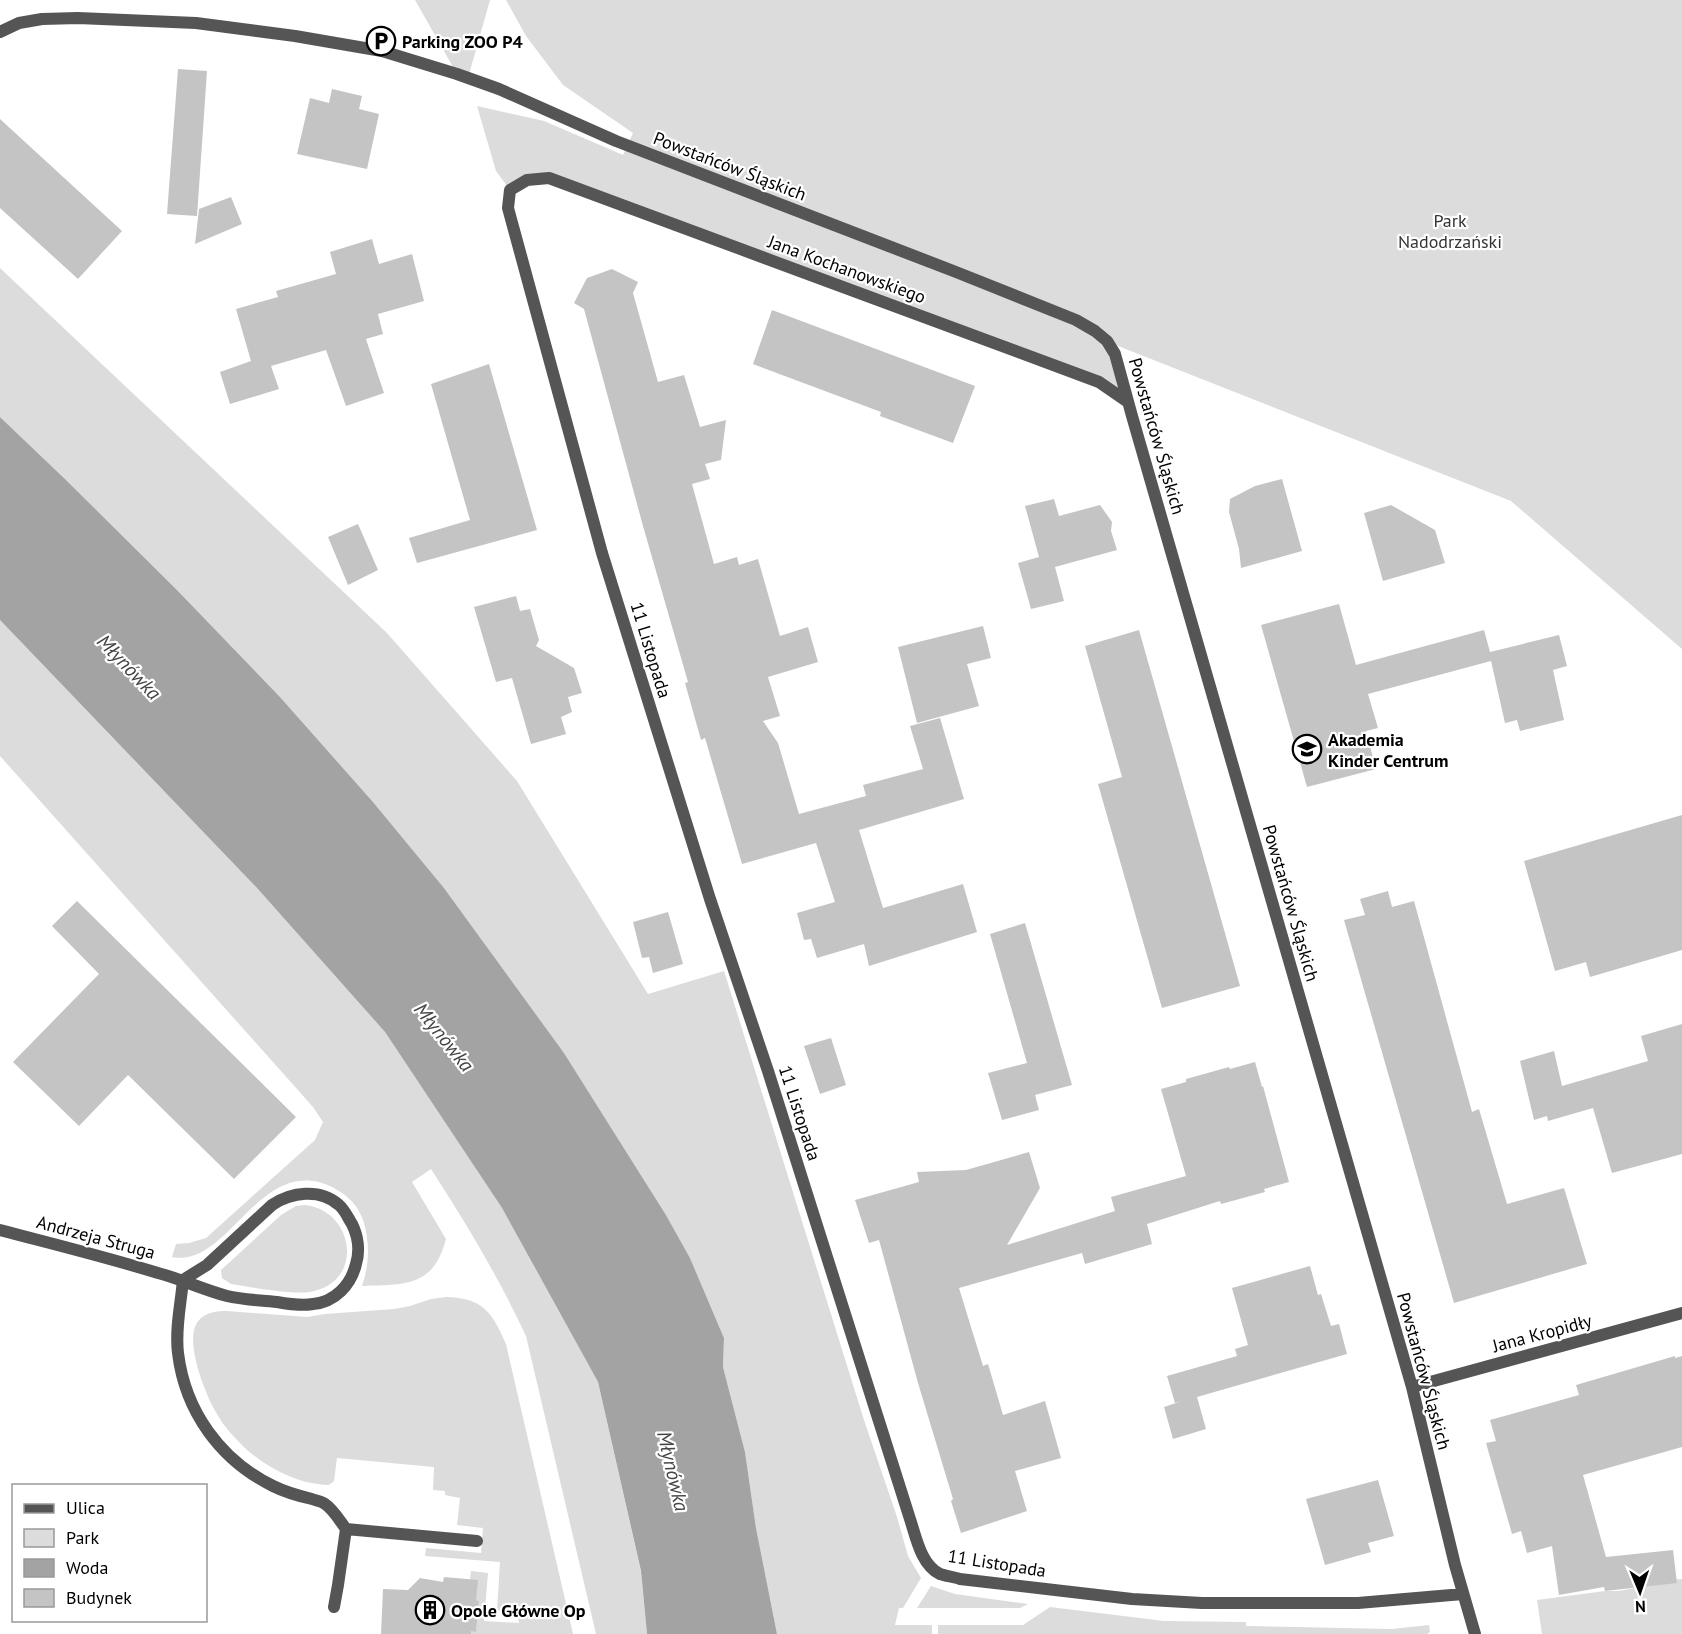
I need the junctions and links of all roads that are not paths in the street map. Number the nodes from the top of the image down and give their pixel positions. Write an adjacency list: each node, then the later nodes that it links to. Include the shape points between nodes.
1 (0, 32): 3 (street, Powstańców Śląskich, via 42,19 196,23 382,51 435,66 500,89 616,141 1076,320 1107,341 1115,354)
2 (549, 178): 3 (street, Jana Kochanowskiego, via 1099,382); 10 (street, 11 Listopada, via 527,180 510,190 508,208 602,554 910,1519 929,1566 939,1574 960,1579 1132,1599 1358,1603)
3 (1128, 402): 7 (street, Powstańców Śląskich)
4 (0, 1230): 5 (street, Andrzeja Struga)
5 (183, 1280): 5 (street, Andrzeja Struga, via 207,1265 272,1205 288,1196 325,1197 339,1205 355,1230 358,1258 354,1273 348,1284 328,1300 299,1305 228,1296); 8 (street, via 177,1352 186,1389 203,1426 242,1467 273,1486 325,1503)
6 (1682, 1313): 7 (street, Jana Kropidły)
7 (1412, 1387): 10 (street, Powstańców Śląskich)
8 (346, 1529): 9 (street); 11 (street)
9 (477, 1541)
10 (1463, 1594): 12 (street, Powstańców Śląskich)
11 (334, 1607)
12 (1475, 1634)

